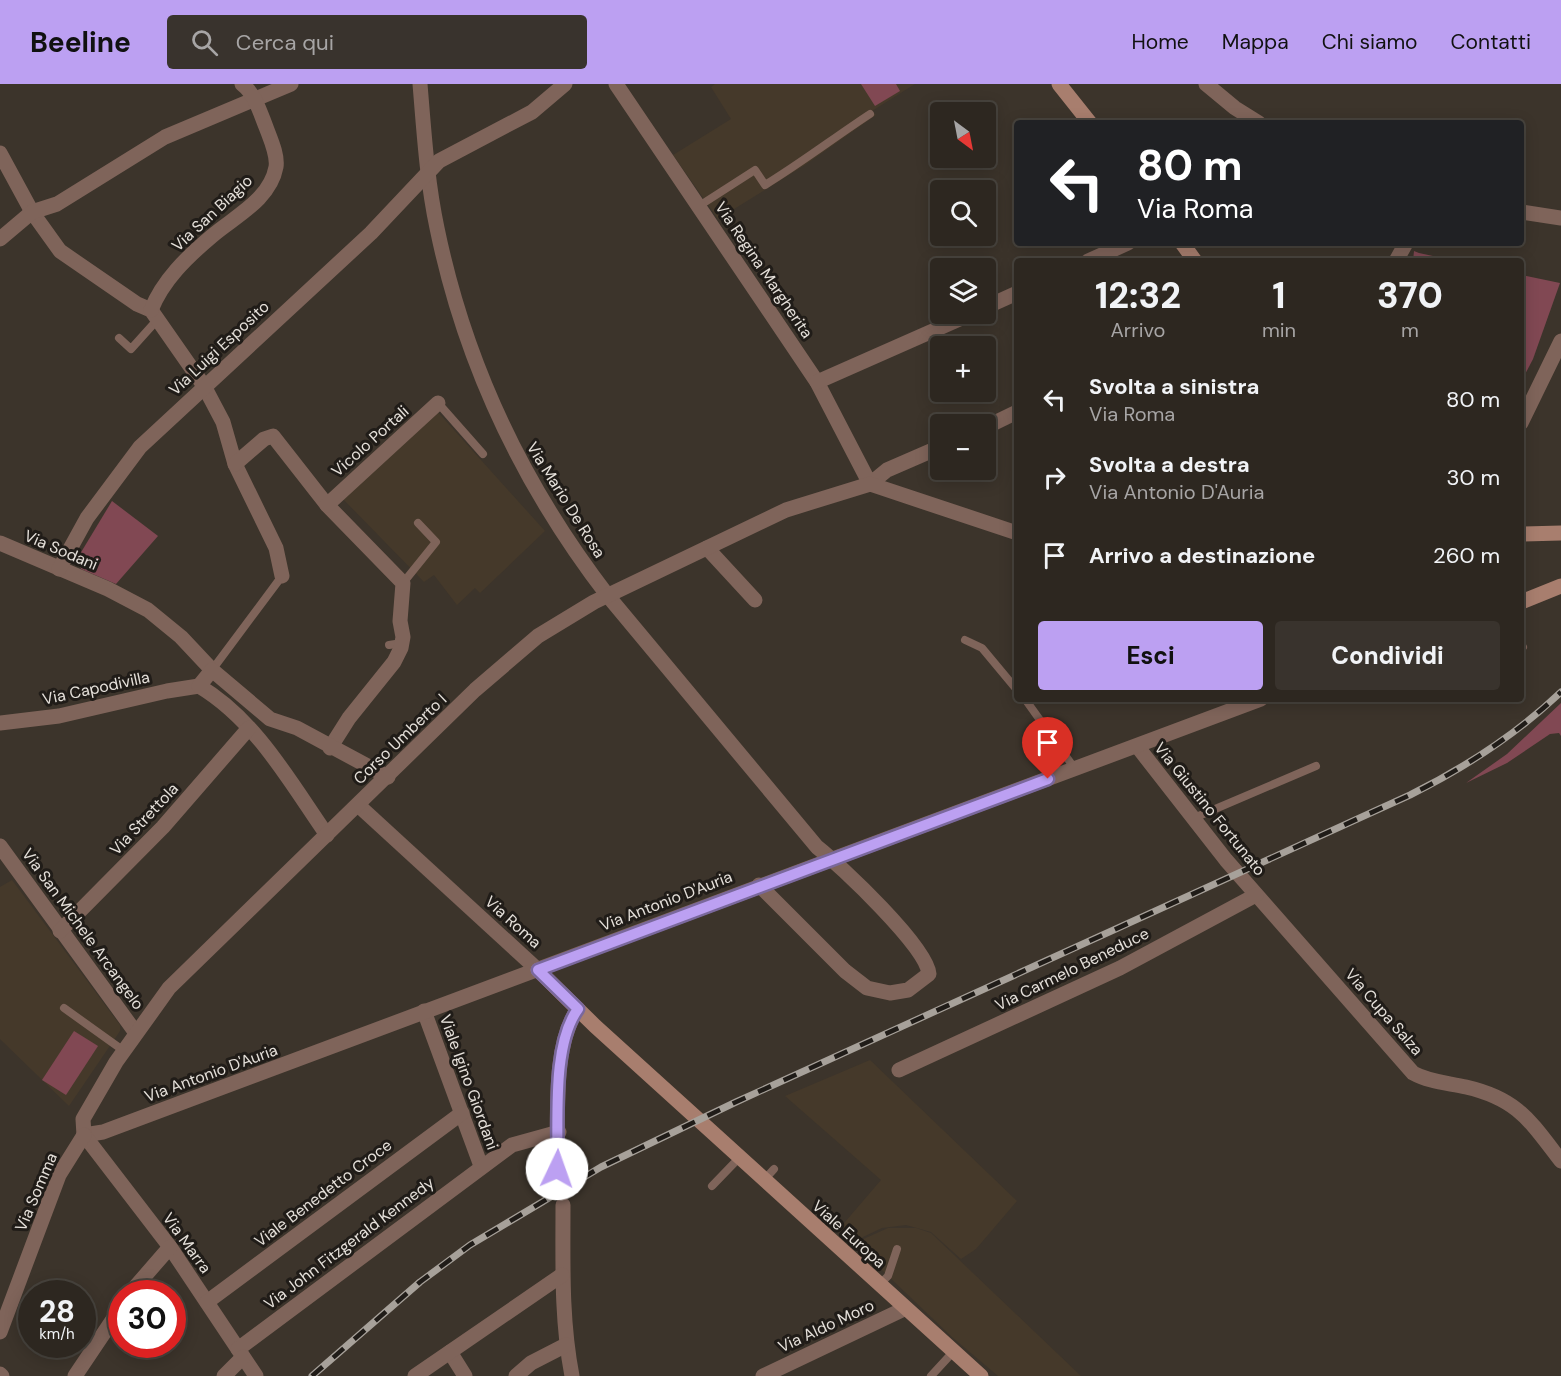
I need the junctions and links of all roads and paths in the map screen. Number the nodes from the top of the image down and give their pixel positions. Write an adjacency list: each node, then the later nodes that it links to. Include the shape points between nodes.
1 (242, 84): 8 (street)
2 (291, 84): 8 (street)
3 (420, 84): 13 (street, Via Mario De Rosa)
4 (565, 84): 13 (street, Via Luigi Esposito, via 532,112 439,161)
5 (616, 84): 14 (street, Via Regina Margherita)
6 (1059, 84): 10 (street)
7 (1206, 84): 11 (street)
8 (256, 101): 15 (street, via 186,127 57,204); 23 (street, Via San Biagio, via 277,165 272,178 262,195 194,252 159,289)
9 (870, 114): 14 (lane, via 765,185 755,170)
10 (1088, 120)
11 (1254, 120)
12 (0, 153): 15 (street)
13 (428, 174): 28 (street, Via Luigi Esposito, via 371,233); 48 (street, Via Mario De Rosa, via 451,288 464,334 493,407 522,466)
14 (699, 206): 27 (street, Via Regina Margherita)
15 (32, 212): 18 (street); 23 (street, via 60,251)
16 (1524, 212): 17 (street)
17 (1561, 218)
18 (0, 239)
19 (1121, 246): 20 (street)
20 (1095, 258)
21 (1014, 294): 22 (street)
22 (996, 302)
23 (154, 314): 25 (lane, via 131,349); 28 (street)
24 (948, 324): 27 (street)
25 (119, 338)
26 (1561, 341): 31 (street)
27 (817, 382): 36 (street, Via Regina Margherita)
28 (204, 386): 35 (street, via 223,422); 44 (street, Via Luigi Esposito, via 140,447 87,518)
29 (438, 403): 34 (lane); 37 (street, Vicolo Portali)
30 (1014, 413): 32 (street)
31 (1524, 417)
32 (996, 422)
33 (930, 451): 36 (street, via 887,470)
34 (483, 454)
35 (235, 464): 37 (street, via 273,436); 45 (street, via 267,526)
36 (870, 484): 39 (street); 43 (street, Corso Umberto I, via 786,510)
37 (327, 505): 46 (street)
38 (418, 523): 46 (lane, via 436,542)
39 (1014, 532)
40 (1561, 533): 41 (street)
41 (1524, 534)
42 (0, 543): 44 (street, Via Sodani)
43 (707, 548): 48 (street, Corso Umberto I); 49 (street)
44 (59, 569): 52 (street, Via Sodani, via 108,589 161,619)
45 (282, 576): 52 (lane)
46 (403, 583): 60 (street, via 394,662)
47 (1561, 586): 50 (street)
48 (608, 596): 63 (street, Corso Umberto I, via 580,609 522,649); 68 (street, Via Mario De Rosa, via 817,847)
49 (755, 600)
50 (1524, 601)
51 (965, 640): 54 (lane, via 982,648)
52 (212, 670): 53 (street); 60 (street, Via Sodani, via 270,719 297,728)
53 (199, 686): 57 (street, Via Capodivilla, via 59,716); 58 (street)
54 (1014, 686)
55 (1026, 702): 62 (lane)
56 (1253, 702): 59 (street, Via Antonio D'Auria)
57 (0, 723)
58 (249, 728): 66 (street); 71 (street, Via Strettola, via 170,820)
59 (1137, 746): 62 (street, Via Antonio D'Auria); 65 (street, Via Giustino Fortunato)
60 (330, 748): 63 (street)
61 (1316, 766): 65 (lane)
62 (1075, 769): 68 (street, Via Antonio D'Auria)
63 (388, 777): 64 (street, Corso Umberto I)
64 (358, 805): 66 (street, Corso Umberto I); 72 (street, Via Roma)
65 (1194, 818): 70 (street, Via Giustino Fortunato)
66 (327, 835): 76 (street, Corso Umberto I, via 169,988)
67 (0, 846): 71 (street, Via San Michele Arcangelo)
68 (832, 860): 69 (street, Via Antonio D'Auria); 69 (street, Via Mario De Rosa, via 903,932 929,967 924,980 908,990 891,993 867,988)
69 (759, 885): 72 (street, Via Antonio D'Auria)
70 (1256, 894): 78 (street, Via Carmelo Beneduce, via 1120,968); 84 (street, Via Cupa Salza, via 1413,1073 1491,1092 1505,1100 1532,1123)
71 (60, 931): 76 (street, Via San Michele Arcangelo)
72 (538, 970): 74 (street, Via Roma); 75 (street, Via Antonio D'Auria)
73 (64, 1008): 77 (lane)
74 (578, 1009): 80 (street, Via Roma); 81 (street, via 571,1018 559,1070)
75 (424, 1011): 79 (street, Viale Igino Giordani); 82 (street, Via Antonio D'Auria, via 123,1124)
76 (136, 1033): 77 (street, Corso Umberto I)
77 (124, 1051): 82 (street, Corso Umberto I, via 83,1119)
78 (899, 1070)
79 (462, 1113): 85 (street, Viale Igino Giordani); 94 (street, Viale Benedetto Croce)
80 (694, 1116): 83 (street, Viale Europa)
81 (559, 1132): 85 (street, Via John Fitzgerald Kennedy, via 512,1145); 86 (street)
82 (84, 1135): 89 (street, Via Marra); 96 (street, Via Somma, via 59,1175)
83 (739, 1158): 87 (lane); 93 (street, Viale Europa, via 769,1175)
84 (1561, 1161)
85 (481, 1166): 101 (street, Via John Fitzgerald Kennedy)
86 (557, 1169)
87 (712, 1186)
88 (563, 1204): 91 (street)
89 (170, 1247): 92 (street); 94 (street, Via Marra)
90 (897, 1249): 93 (lane, via 888,1276)
91 (562, 1275): 98 (street); 100 (street)
92 (141, 1280)
93 (879, 1286): 95 (street, Viale Europa)
94 (207, 1302): 101 (street, Via Marra)
95 (904, 1309): 99 (street, Viale Europa); 109 (street, Via Aldo Moro)
96 (1, 1326)
97 (108, 1327): 102 (street)
98 (566, 1345): 107 (street, via 531,1363); 108 (street)
99 (954, 1351): 110 (lane); 111 (street, Viale Europa)
100 (450, 1352): 105 (street); 106 (street)
101 (240, 1353): 103 (street, Via John Fitzgerald Kennedy); 104 (street, Via Marra)
102 (75, 1376)
103 (224, 1376)
104 (256, 1376)
105 (415, 1376)
106 (465, 1376)
107 (516, 1376)
108 (572, 1376)
109 (762, 1376)
110 (931, 1376)
111 (981, 1376)

